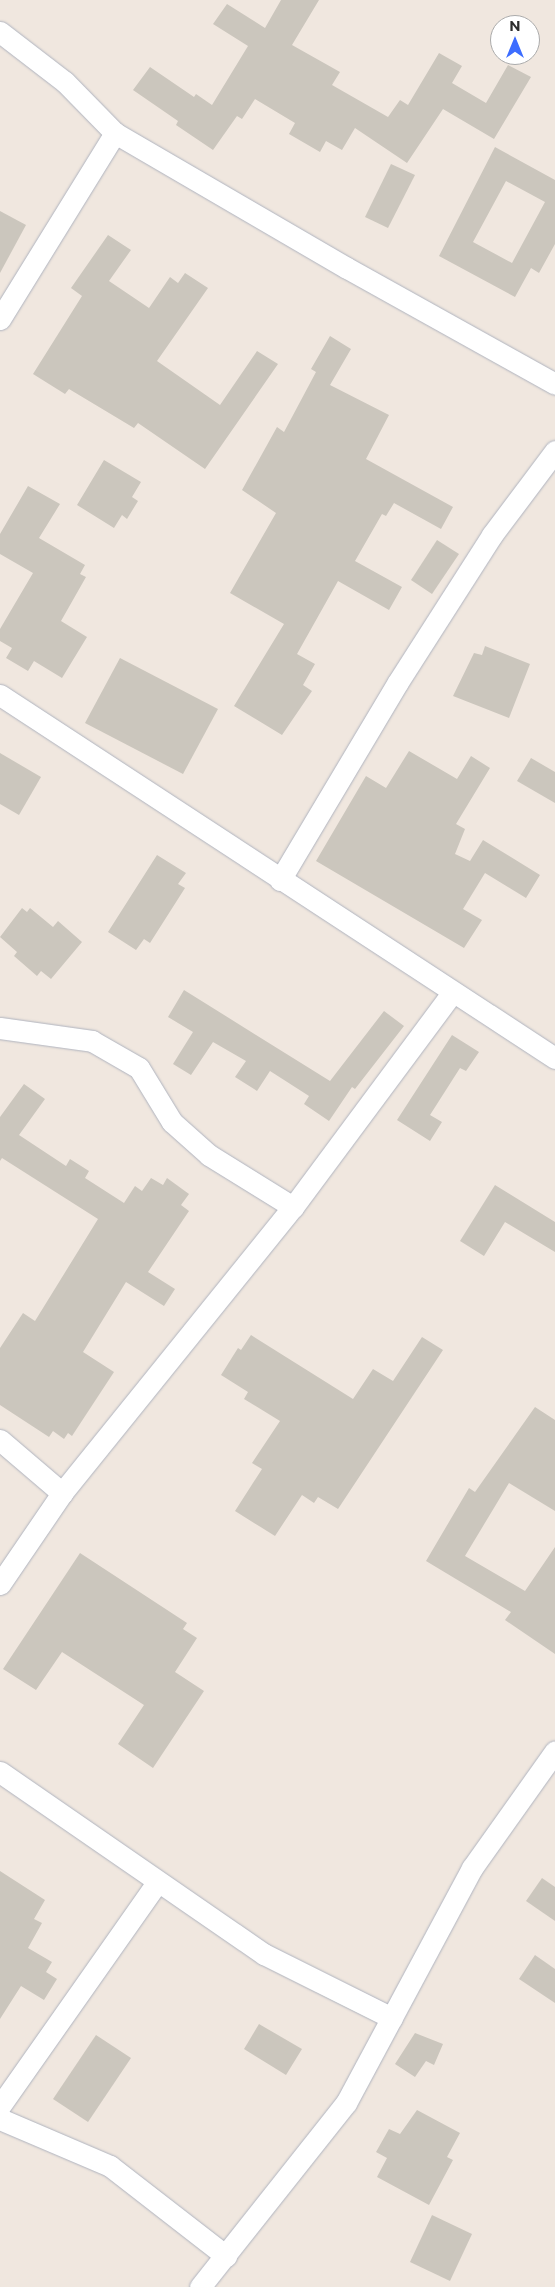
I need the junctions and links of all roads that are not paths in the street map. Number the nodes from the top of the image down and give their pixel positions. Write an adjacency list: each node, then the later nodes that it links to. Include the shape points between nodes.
1 (0, 32): 2 (street, via 65,82)
2 (115, 133): 3 (street); 4 (street)
3 (0, 319)
4 (555, 384)
5 (555, 451): 7 (street, via 492,535 398,682)
6 (0, 695): 7 (street)
7 (280, 880): 8 (street)
8 (452, 993): 10 (street); 11 (street)
9 (0, 1028): 11 (street, via 92,1041 139,1068 172,1122 208,1155)
10 (555, 1058)
11 (293, 1207): 13 (street)
12 (0, 1440): 13 (street)
13 (62, 1493): 14 (street)
14 (0, 1584)
15 (555, 1751): 18 (street, via 472,1868)
16 (0, 1772): 17 (street)
17 (157, 1883): 18 (street, via 264,1954); 19 (street)
18 (392, 2018): 21 (street, via 346,2103)
19 (0, 2106)
20 (0, 2120): 21 (street, via 110,2166)
21 (226, 2256): 22 (street)
22 (200, 2287)

